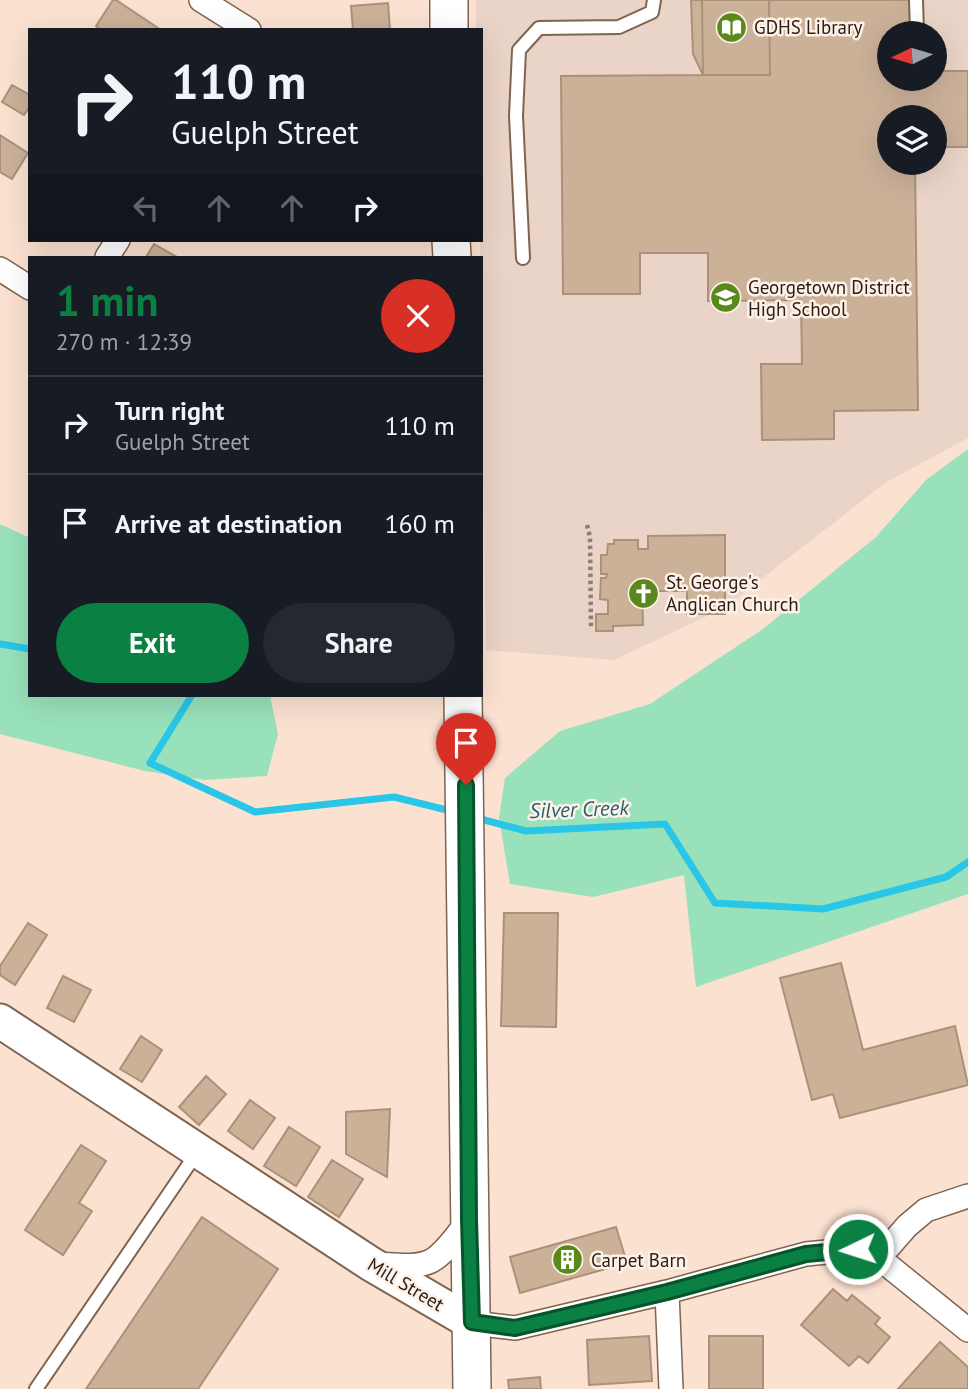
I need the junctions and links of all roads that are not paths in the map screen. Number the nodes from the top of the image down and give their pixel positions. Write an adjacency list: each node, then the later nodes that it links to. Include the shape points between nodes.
1 (201, 0): 6 (street)
2 (449, 0): 7 (main road)
3 (654, 0): 8 (lane, via 652,12 619,27 539,27 519,50 516,116)
4 (916, 0): 5 (lane)
5 (917, 21)
6 (245, 28)
7 (449, 28)
8 (523, 258)
9 (0, 269): 10 (street)
10 (28, 287)
11 (463, 697): 15 (main road)
12 (0, 1021): 13 (street, Mill Street)
13 (198, 1151): 17 (street, Mill Street); 21 (lane)
14 (968, 1196): 16 (street, via 926,1210)
15 (469, 1220): 17 (street, via 430,1262); 19 (main road)
16 (879, 1258): 18 (street, Mill Street, via 858,1249 806,1254); 20 (street, Mill Street)
17 (371, 1264): 19 (street, Mill Street)
18 (667, 1292): 19 (street, Mill Street, via 515,1328); 23 (street)
19 (472, 1322): 22 (main road)
20 (968, 1330)
21 (36, 1389)
22 (472, 1389)
23 (671, 1389)

